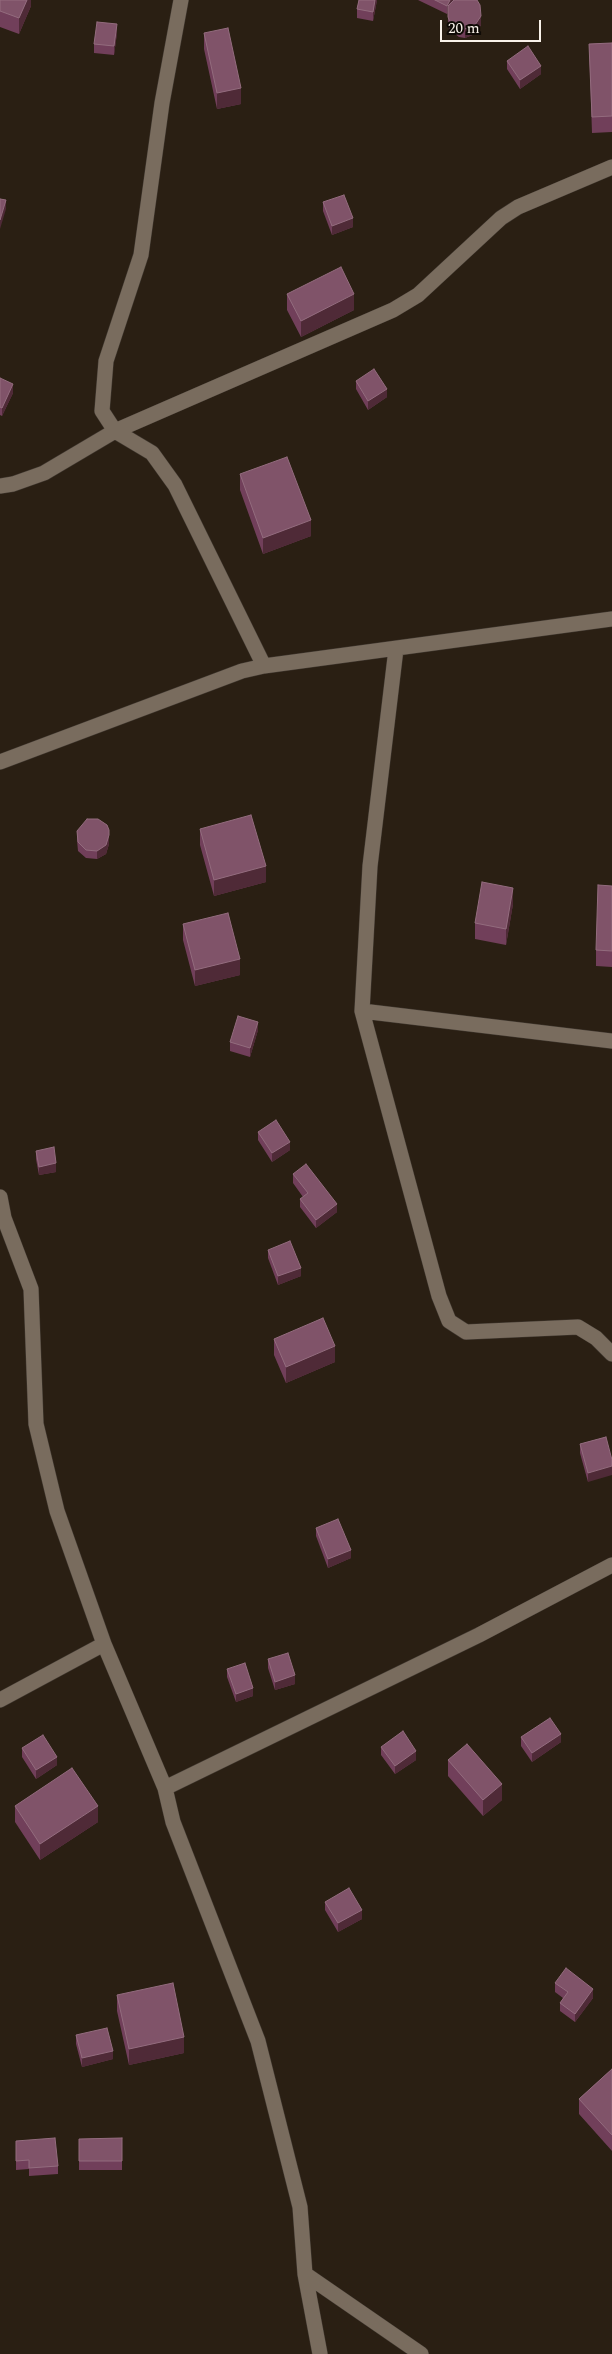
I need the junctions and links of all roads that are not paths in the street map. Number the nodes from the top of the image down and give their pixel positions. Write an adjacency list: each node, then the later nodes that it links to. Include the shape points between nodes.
1 (181, 0): 3 (street, via 162,103 141,254 106,361 102,411)
2 (612, 167): 3 (street, via 518,207 501,218 418,295 393,310)
3 (115, 431): 4 (street, via 44,473); 8 (street, via 152,453 175,485)
4 (6, 485): 5 (street)
5 (0, 500)
6 (612, 618): 7 (street)
7 (396, 649): 8 (street); 10 (street, via 370,866)
8 (264, 666): 9 (street, via 242,671)
9 (0, 762)
10 (362, 1010): 11 (street); 13 (street, via 439,1296 449,1321 466,1332 578,1327 596,1338)
11 (612, 1041)
12 (0, 1197): 15 (street, via 4,1218 31,1289 36,1424 56,1511)
13 (612, 1354)
14 (612, 1564): 17 (street, via 479,1635)
15 (104, 1644): 16 (street); 17 (street)
16 (0, 1700)
17 (165, 1788): 18 (street, via 173,1822 258,2042 300,2207)
18 (305, 2274): 19 (street); 20 (street)
19 (320, 2354)
20 (421, 2354)

